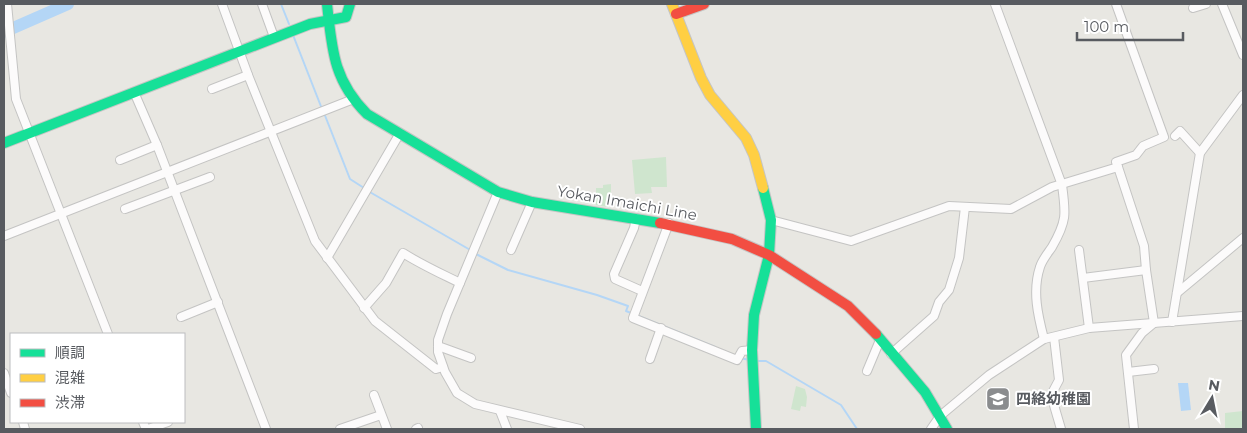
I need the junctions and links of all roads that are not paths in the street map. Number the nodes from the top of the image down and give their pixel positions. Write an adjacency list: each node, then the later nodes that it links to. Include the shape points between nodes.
1 (7, 4): 23 (street, via 16,99)
2 (222, 4): 15 (street)
3 (262, 4): 14 (street)
4 (327, 4): 13 (street, Yokan Imaichi Line)
5 (350, 4): 13 (street, via 346,17)
6 (704, 4): 12 (street)
7 (995, 4): 33 (street)
8 (1116, 4): 30 (street, via 1164,137 1143,146 1136,155 1116,162)
9 (1206, 4): 11 (street)
10 (1222, 4): 16 (street)
11 (1193, 8)
12 (674, 9): 41 (street, via 710,95 746,138 754,155)
13 (329, 20): 14 (street); 21 (street, Yokan Imaichi Line, via 337,74)
14 (274, 37): 15 (street)
15 (238, 50): 17 (street); 19 (street)
16 (1243, 55)
17 (248, 75): 18 (street); 22 (street)
18 (212, 89)
19 (134, 92): 23 (street); 27 (street)
20 (1243, 95): 28 (street)
21 (351, 100): 22 (street); 24 (street, Yokan Imaichi Line, via 367,114)
22 (272, 131): 31 (street); 48 (street, via 315,241)
23 (30, 133): 26 (street); 39 (street)
24 (400, 133): 35 (street, Yokan Imaichi Line); 48 (street)
25 (1174, 136): 28 (street, via 1180,131)
26 (4, 143)
27 (157, 145): 29 (street); 31 (street)
28 (1200, 153): 53 (street)
29 (120, 160)
30 (1118, 167): 33 (street); 49 (street, via 1144,246)
31 (167, 172): 34 (street); 39 (street)
32 (210, 177): 34 (street)
33 (1062, 185): 37 (street, via 1011,209); 64 (street, via 1066,213 1060,232 1040,266 1036,290)
34 (175, 191): 38 (street); 54 (street)
35 (498, 192): 36 (street, Yokan Imaichi Line); 51 (street)
36 (532, 202): 40 (street, Yokan Imaichi Line); 45 (street)
37 (965, 207): 41 (street, via 948,206 851,241); 68 (street, via 959,258 949,290 939,302 934,316)
38 (125, 209)
39 (61, 212): 43 (street); 62 (street)
40 (636, 218): 42 (street, Yokan Imaichi Line); 52 (street, via 614,274 615,279)
41 (771, 220): 47 (street)
42 (669, 224): 47 (street, Yokan Imaichi Line, via 732,239); 52 (street)
43 (4, 236)
44 (1243, 238): 53 (street)
45 (511, 250)
46 (1079, 250): 50 (street)
47 (768, 255): 65 (street, Yokan Imaichi Line, via 848,306); 67 (street, via 754,315)
48 (327, 258): 55 (street)
49 (1146, 270): 50 (street); 59 (street)
50 (1083, 278): 61 (street)
51 (460, 283): 55 (street, via 427,269 403,253 386,283); 66 (street)
52 (642, 291): 60 (street, via 633,318)
53 (1177, 293): 58 (street)
54 (218, 302): 57 (street); 84 (street)
55 (364, 308): 71 (street, via 375,321 436,369)
56 (1243, 316): 58 (street)
57 (181, 317)
58 (1172, 322): 59 (street)
59 (1154, 323): 61 (street); 74 (street, via 1127,351)
60 (661, 328): 67 (street, via 737,360 742,351); 70 (street)
61 (1089, 328): 63 (street)
62 (108, 333)
63 (1054, 337): 64 (street); 92 (street, via 1059,380 1051,395)
64 (1044, 339): 80 (street, via 989,375)
65 (880, 340): 68 (street, Yokan Imaichi Line); 73 (street)
66 (438, 346): 69 (street); 71 (street)
67 (752, 350): 89 (street)
68 (891, 354): 80 (street, Yokan Imaichi Line, via 925,392)
69 (471, 358)
70 (650, 359)
71 (443, 367): 78 (street, via 457,393 475,404)
72 (1154, 368): 74 (street)
73 (867, 371)
74 (1128, 372): 93 (street)
75 (4, 373): 76 (street)
76 (10, 389)
77 (374, 395): 79 (street)
78 (500, 411): 82 (street); 87 (street)
79 (381, 415): 85 (street); 86 (street)
80 (940, 416): 90 (street); 91 (street, Yokan Imaichi Line)
81 (165, 423): 83 (street)
82 (552, 426): 88 (street)
83 (147, 429)
84 (266, 429)
85 (340, 429)
86 (387, 429)
87 (507, 429)
88 (580, 429)
89 (756, 429)
90 (931, 429)
91 (947, 429)
92 (1060, 429)
93 (1134, 429)

